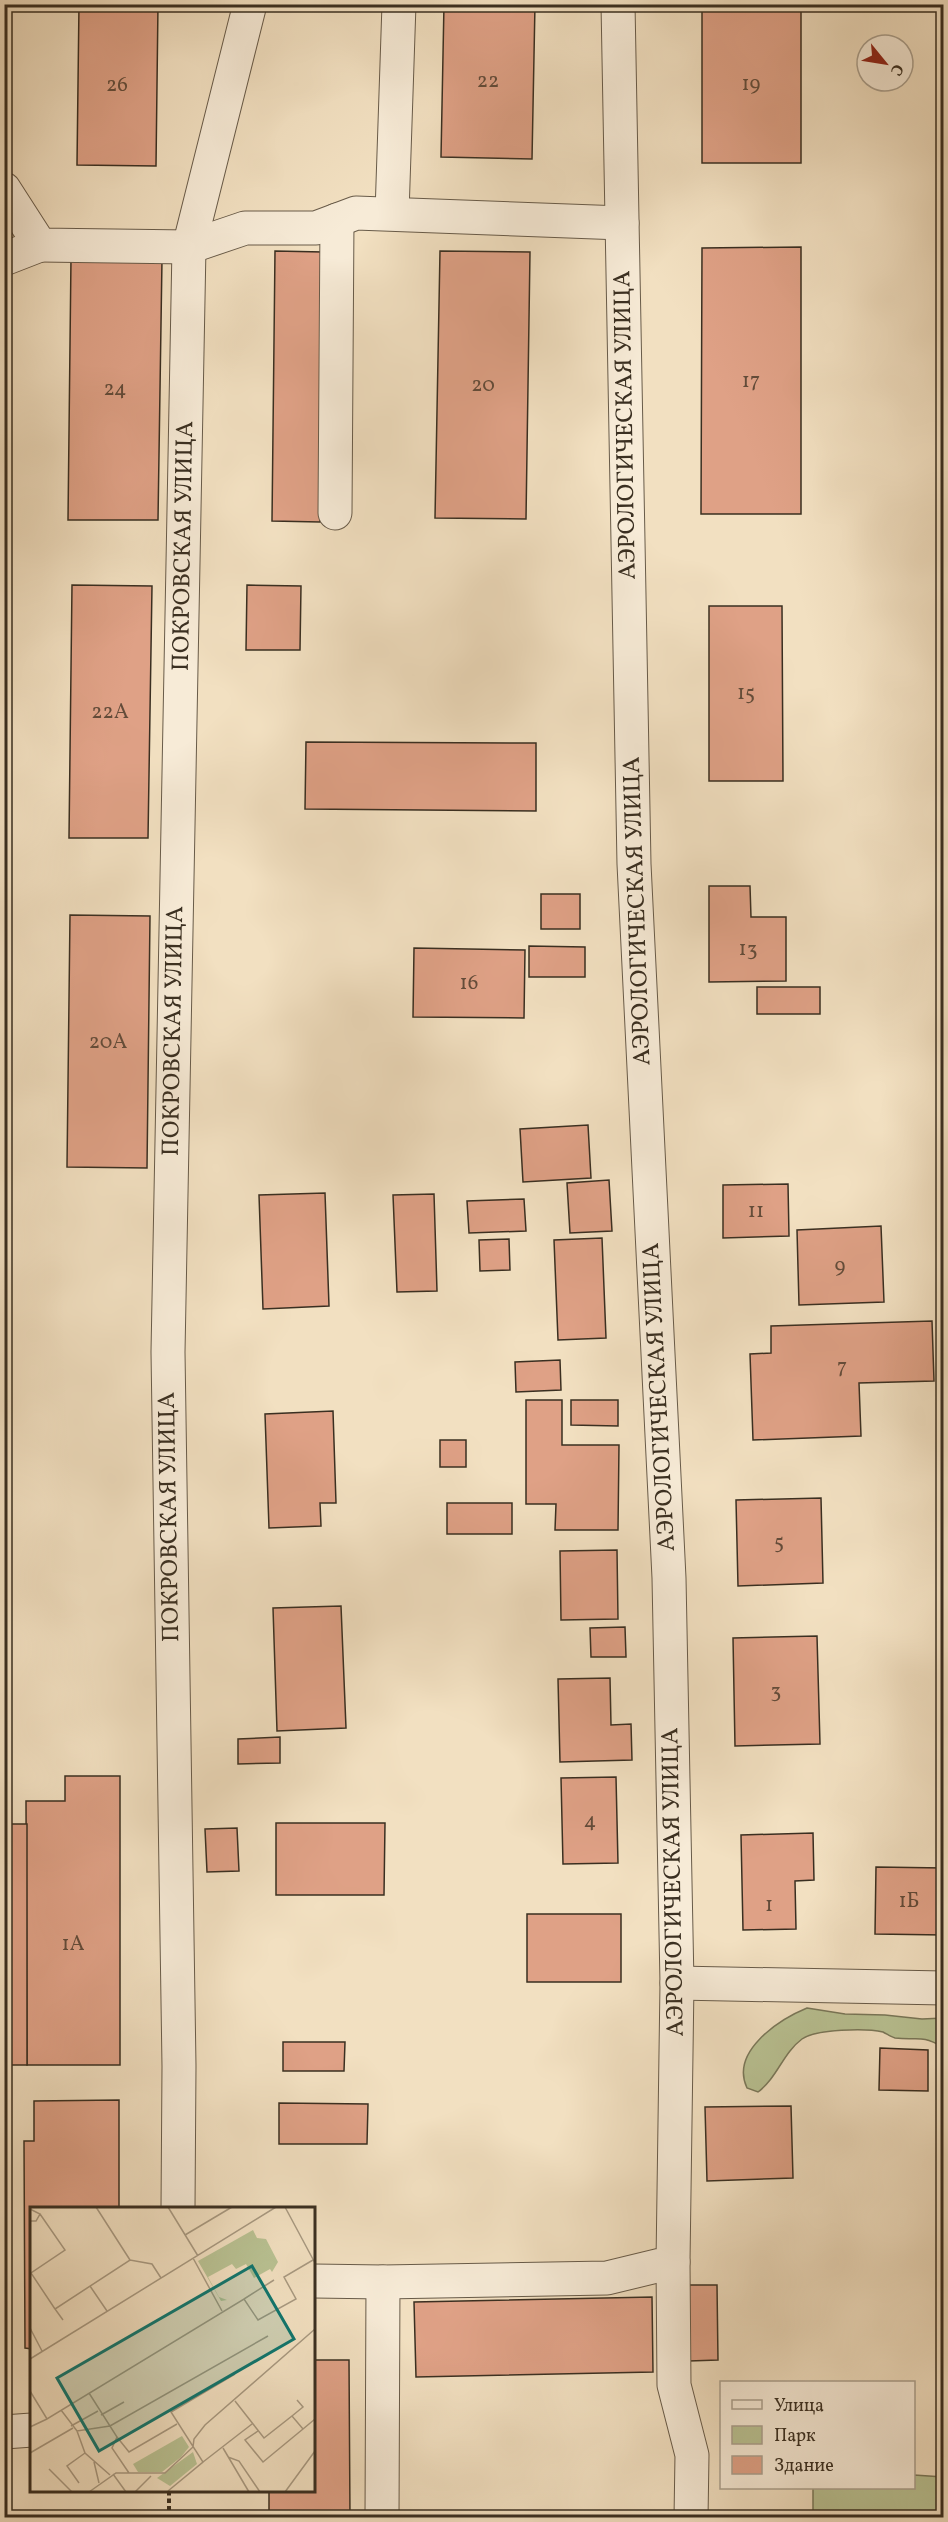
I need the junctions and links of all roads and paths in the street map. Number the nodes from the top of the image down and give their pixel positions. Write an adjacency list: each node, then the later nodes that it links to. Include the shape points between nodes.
1 (250, 4): 9 (street, ПОКРОВСКАЯ УЛИЦА)
2 (399, 4): 5 (street)
3 (618, 4): 7 (street, АЭРОЛОГИЧЕСКАЯ УЛИЦА)
4 (4, 189): 8 (street)
5 (392, 213): 6 (street, via 356,213); 7 (street)
6 (337, 220): 9 (street, via 316,228 245,228); 11 (street)
7 (622, 223): 12 (street, АЭРОЛОГИЧЕСКАЯ УЛИЦА, via 634,864 669,1578)
8 (40, 245): 9 (street); 10 (street)
9 (189, 247): 14 (street, ПОКРОВСКАЯ УЛИЦА, via 168,1352)
10 (4, 259)
11 (335, 513)
12 (677, 1983): 13 (street); 15 (street, АЭРОЛОГИЧЕСКАЯ УЛИЦА)
13 (944, 1988)
14 (178, 2207)
15 (673, 2262): 17 (street, via 607,2278); 23 (street, АЭРОЛОГИЧЕСКАЯ УЛИЦА, via 674,2385 692,2455)
16 (315, 2281): 17 (street)
17 (383, 2282): 22 (street)
18 (30, 2430): 19 (street)
19 (4, 2432)
20 (169, 2492): 21 (path)
21 (168, 2517)
22 (381, 2517)
23 (691, 2517)

